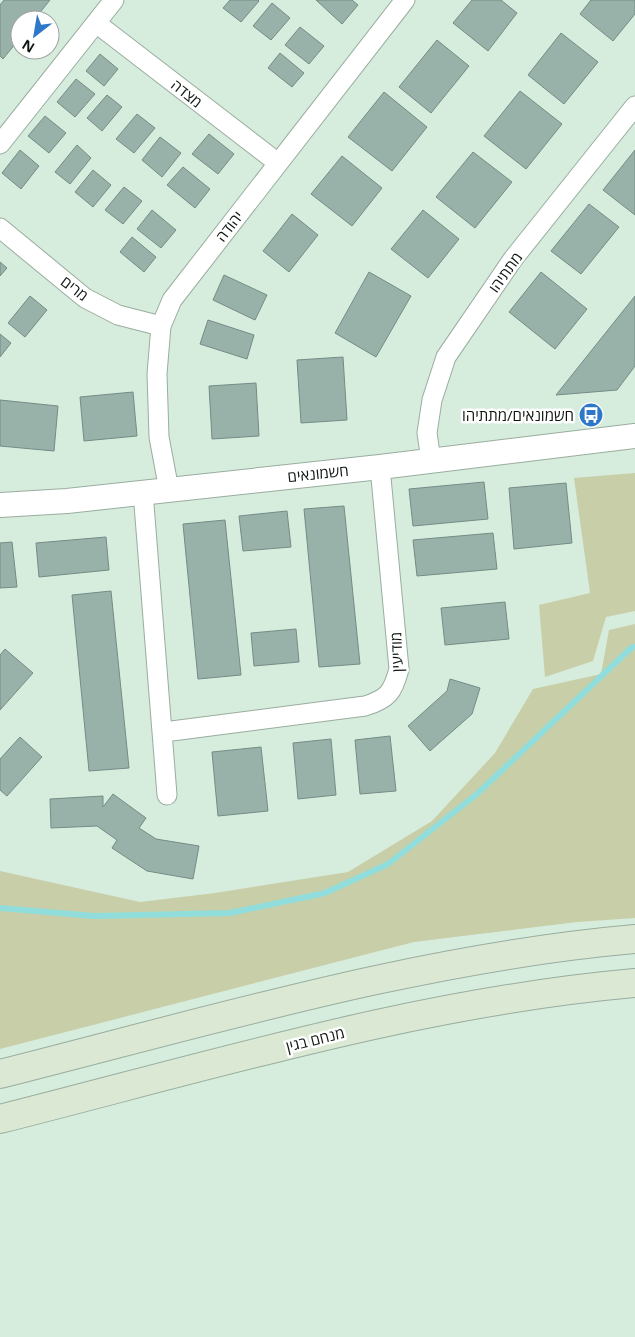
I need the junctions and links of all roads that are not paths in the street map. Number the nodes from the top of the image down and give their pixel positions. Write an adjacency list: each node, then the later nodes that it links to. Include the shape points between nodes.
1 (114, 0): 3 (street)
2 (405, 0): 6 (street, יהודה)
3 (96, 23): 5 (street); 6 (street, מצדה)
4 (635, 106): 10 (street, מתתיהו, via 513,259 446,357 432,400 427,433)
5 (0, 144)
6 (278, 162): 8 (street, יהודה, via 172,300)
7 (0, 228): 8 (street, מרים, via 85,298 118,315)
8 (161, 326): 12 (street, יהודה, via 157,374 159,437)
9 (635, 436): 10 (street, חשמונאים)
10 (431, 460): 11 (street, חשמונאים)
11 (380, 467): 12 (street, חשמונאים); 15 (street, מודיעין, via 399,669 395,686 382,701 365,706)
12 (169, 490): 13 (street, חשמונאים)
13 (143, 492): 14 (street, חשמונאים); 15 (street)
14 (0, 505)
15 (164, 732): 16 (street)
16 (167, 795)
17 (635, 939): 19 (main road, via 525,952 394,975)
18 (635, 983): 20 (main road, מנחם בגין, via 532,995 403,1017)
19 (0, 1074)
20 (0, 1119)

